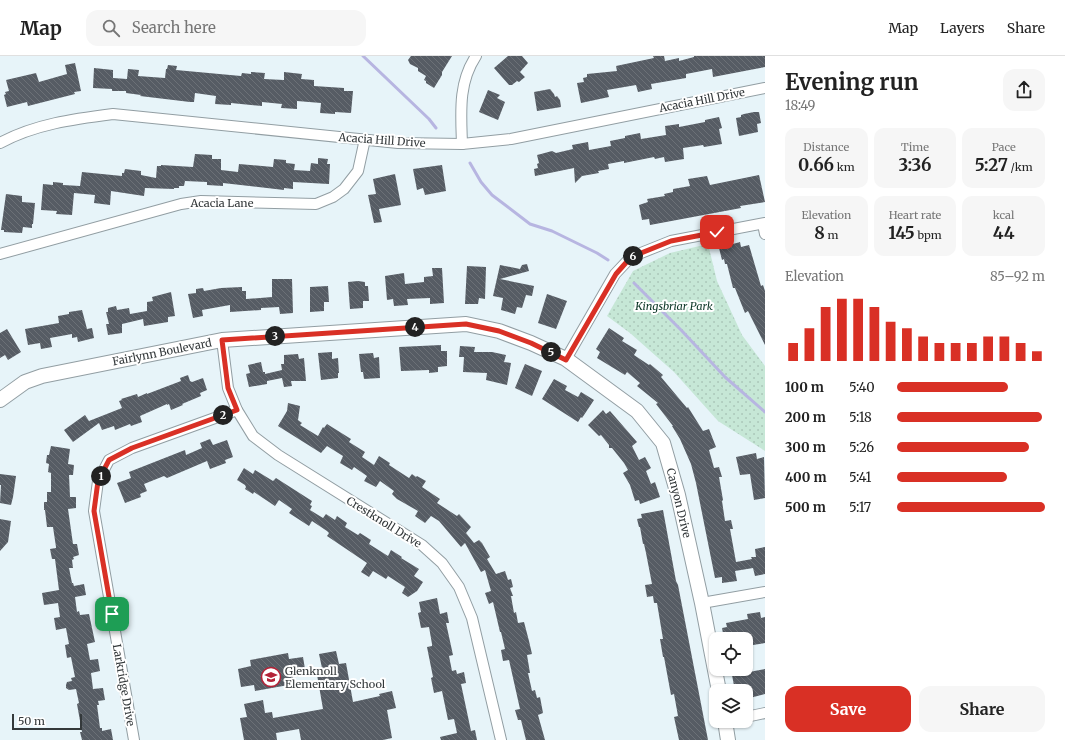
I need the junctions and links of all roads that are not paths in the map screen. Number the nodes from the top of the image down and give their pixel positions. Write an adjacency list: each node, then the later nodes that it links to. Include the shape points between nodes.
1 (476, 56): 5 (street, via 468,67 461,97)
2 (765, 88): 5 (street, Acacia Hill Drive, via 511,139)
3 (365, 139): 4 (street, Acacia Hill Drive, via 113,114 42,126); 5 (street, Acacia Hill Drive, via 398,143); 7 (street, Acacia Lane, via 358,171 333,198 316,204 201,201 188,203)
4 (0, 143)
5 (462, 144)
6 (764, 227): 9 (street, via 671,241 631,257 616,274)
7 (0, 254)
8 (222, 340): 9 (street, Fairlynn Boulevard, via 466,324 499,331); 10 (street, Fairlynn Boulevard, via 42,376 25,382); 11 (street, Crestknoll Drive, via 228,388)
9 (566, 360): 13 (street, Canyon Drive, via 637,411 663,443 678,495)
10 (0, 400)
11 (237, 410): 18 (street, Larkridge Drive, via 132,448 109,460 98,481 94,511); 19 (street, Crestknoll Drive, via 253,436 278,455 422,545 442,563 459,587 472,618)
12 (765, 592): 13 (street)
13 (702, 604): 14 (street, Canyon Drive)
14 (718, 684)
15 (765, 714): 16 (street)
16 (753, 716)
17 (726, 728): 20 (street)
18 (134, 740)
19 (501, 740)
20 (728, 740)

